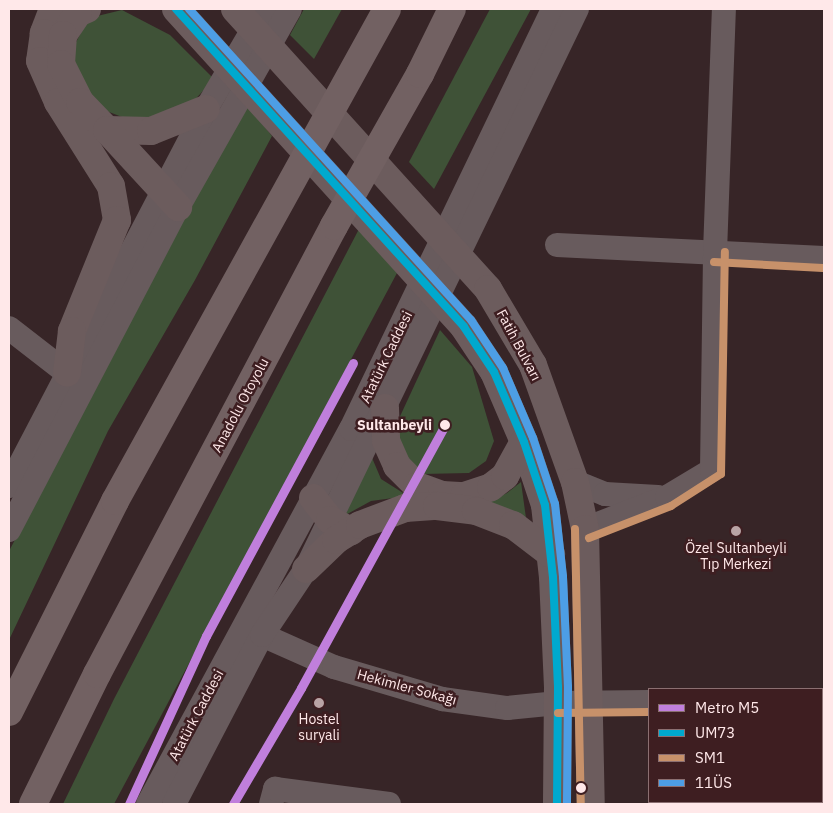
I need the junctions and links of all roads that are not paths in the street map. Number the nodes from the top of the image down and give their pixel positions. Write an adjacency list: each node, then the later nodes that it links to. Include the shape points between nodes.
1 (53, 9): 19 (main road, via 44,33 40,61 58,102 111,186 117,220 72,331)
2 (87, 9): 13 (main road, via 78,13 63,35 61,64 80,102)
3 (266, 9): 12 (street)
4 (290, 9): 14 (street)
5 (386, 9): 35 (highway, via 115,501)
6 (452, 9): 37 (highway, Anadolu Otoyolu, via 97,674)
7 (553, 9): 24 (street, Atatürk Caddesi, via 351,429)
8 (577, 9): 20 (street, Atatürk Caddesi)
9 (724, 9): 16 (street)
10 (236, 10): 22 (main road, Fatih Bulvarı, via 488,289 533,365)
11 (174, 12): 21 (main road, via 464,327 494,372)
12 (206, 109): 13 (main road, via 152,131); 14 (street)
13 (107, 130): 14 (main road)
14 (170, 199): 19 (street); 28 (street)
15 (557, 245): 16 (street)
16 (715, 252): 17 (street); 25 (street, via 712,470)
17 (824, 258)
18 (9, 328): 19 (street)
19 (67, 374): 23 (street)
20 (385, 408): 21 (main road, via 386,441 397,466 416,486 442,495 464,496 491,487 505,476); 26 (street, Atatürk Caddesi)
21 (524, 442): 29 (main road, via 545,506)
22 (575, 482): 25 (street, via 605,494); 27 (main road, Fatih Bulvarı)
23 (9, 486)
24 (313, 498): 26 (main road); 38 (street, Atatürk Caddesi)
25 (667, 498): 27 (street)
26 (340, 525): 29 (main road, via 437,506 476,511 513,525); 30 (main road)
27 (585, 529): 34 (main road, Fatih Bulvarı)
28 (9, 530)
29 (550, 554): 33 (main road)
30 (306, 569): 31 (street, Atatürk Caddesi)
31 (262, 635): 33 (street, Hekimler Sokağı, via 334,666 442,699 507,708); 39 (street, Atatürk Caddesi)
32 (648, 702): 34 (street, Hekimler Sokağı)
33 (558, 703): 34 (street, Hekimler Sokağı); 41 (main road)
34 (590, 703): 42 (main road, Fatih Bulvarı)
35 (9, 712)
36 (273, 796): 40 (street)
37 (33, 804)
38 (148, 804)
39 (174, 804)
40 (389, 804)
41 (557, 804)
42 (591, 804)

